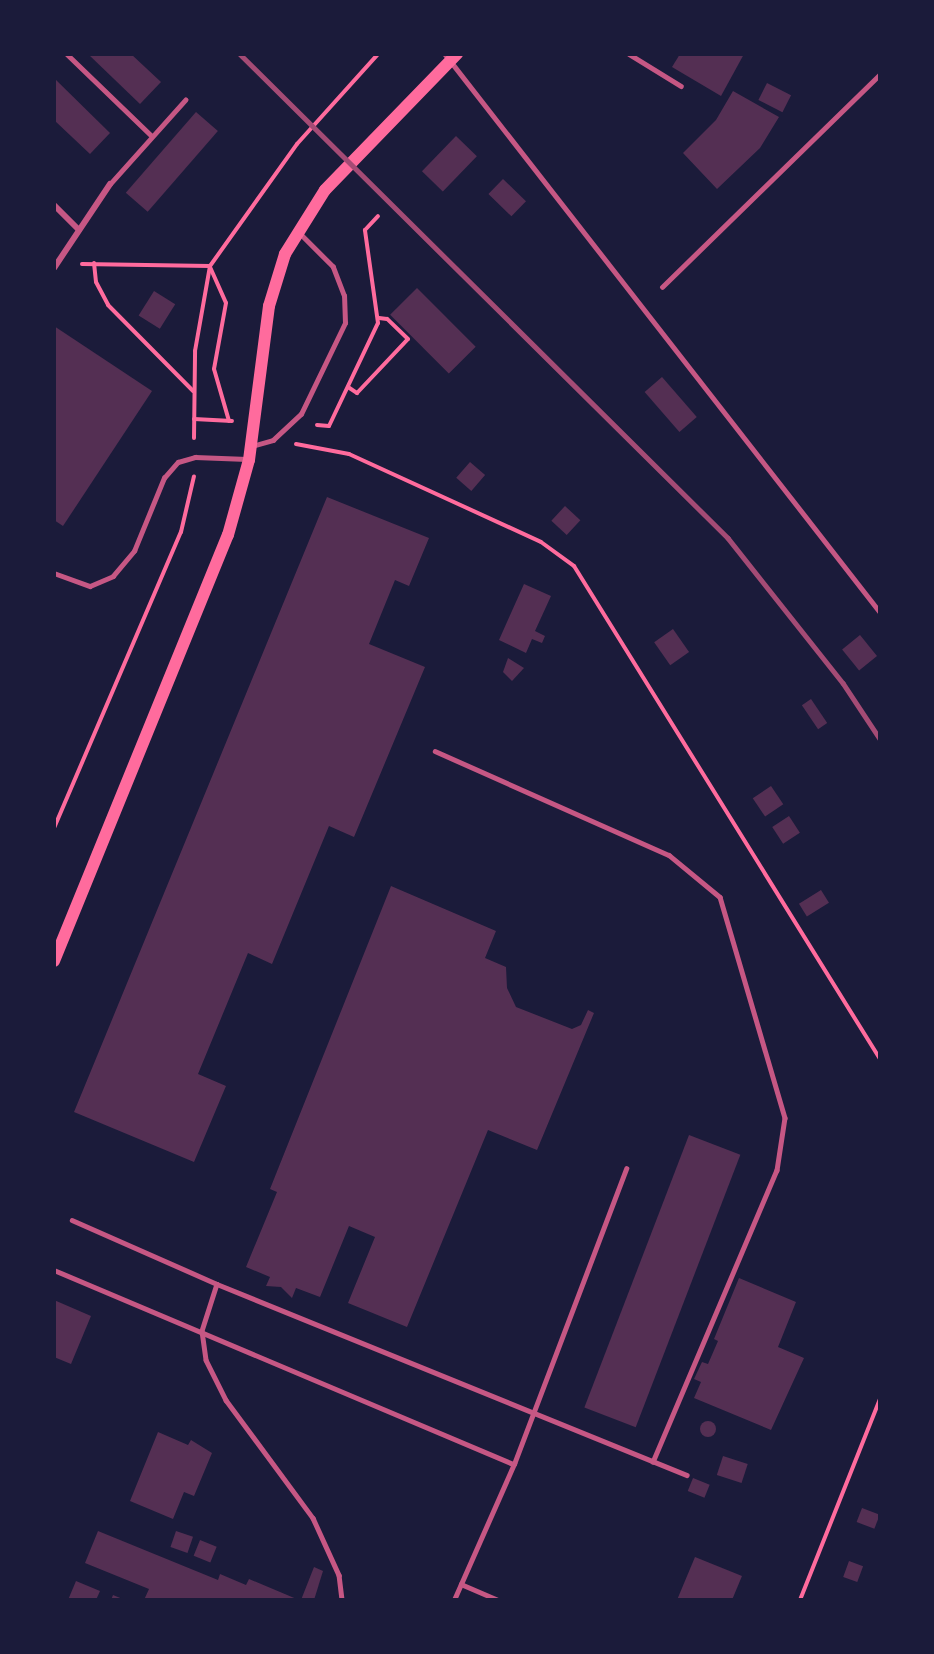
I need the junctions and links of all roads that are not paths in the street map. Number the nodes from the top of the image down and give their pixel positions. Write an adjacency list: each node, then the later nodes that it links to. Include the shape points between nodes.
1 (68, 54): 7 (lane)
2 (629, 54): 5 (lane)
3 (451, 56): 11 (main road, via 333,181); 17 (lane)
4 (880, 74): 13 (lane)
5 (681, 86)
6 (184, 100): 7 (lane)
7 (152, 136): 8 (lane)
8 (110, 184): 10 (street)
9 (54, 205): 10 (street)
10 (79, 230): 12 (street)
11 (297, 231): 14 (main road, via 269,306); 14 (lane, via 333,267 344,296 345,323 301,414 273,440)
12 (55, 266)
13 (662, 287)
14 (252, 446): 15 (main road)
15 (249, 460): 16 (lane, via 195,457 178,462 164,478 134,551 113,576 90,586); 19 (main road, via 228,535)
16 (54, 573)
17 (880, 612)
18 (435, 751): 26 (lane, via 669,855 720,897 785,1118 777,1170)
19 (54, 961)
20 (626, 1169): 25 (lane)
21 (72, 1220): 23 (lane)
22 (54, 1270): 24 (lane)
23 (217, 1284): 24 (lane); 25 (lane)
24 (202, 1331): 27 (lane, via 323,1387); 30 (lane, via 206,1360 225,1400 268,1453 328,1545 339,1575)
25 (533, 1413): 26 (lane); 27 (lane)
26 (653, 1461): 28 (lane)
27 (514, 1464): 29 (lane)
28 (687, 1475)
29 (461, 1584): 31 (lane); 32 (lane)
30 (342, 1600)
31 (454, 1600)
32 (498, 1600)

